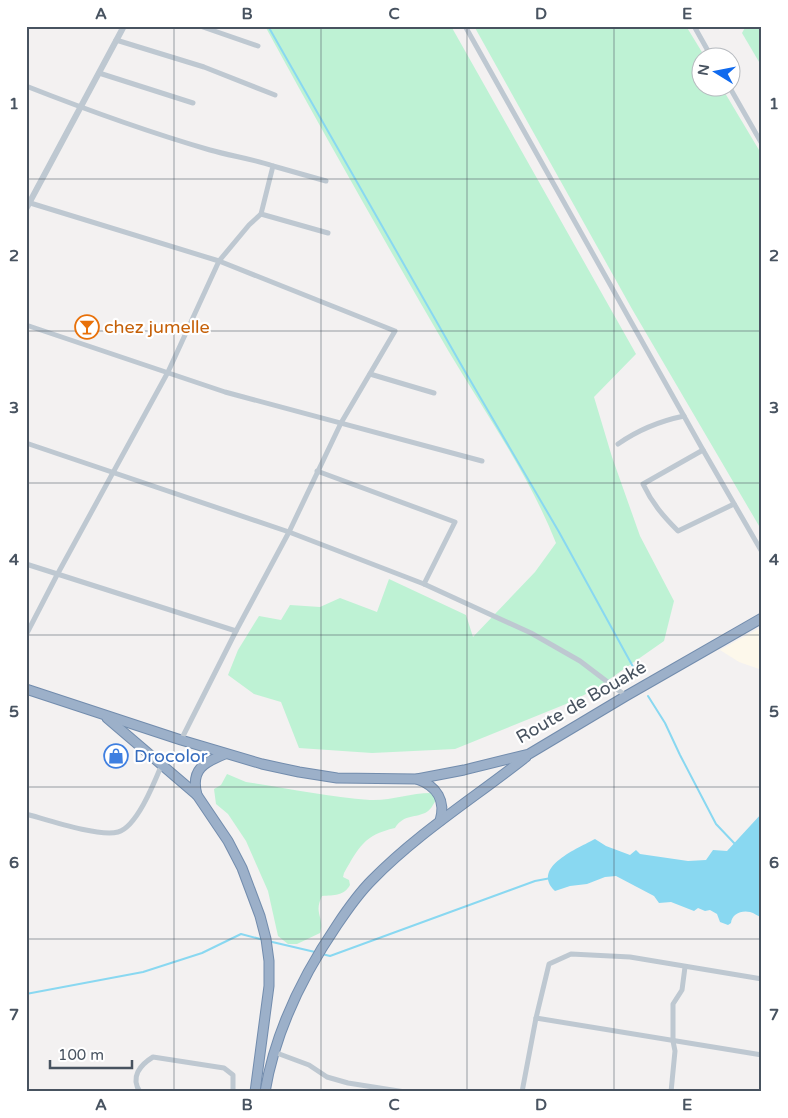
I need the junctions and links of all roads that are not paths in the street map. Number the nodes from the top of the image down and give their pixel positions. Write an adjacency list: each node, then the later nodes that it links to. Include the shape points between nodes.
1 (124, 26): 5 (street)
2 (200, 26): 6 (street)
3 (465, 26): 25 (street)
4 (694, 26): 7 (street)
5 (116, 40): 8 (street); 10 (street, via 204,67)
6 (258, 46)
7 (706, 48)
8 (99, 73): 12 (street); 13 (street)
9 (26, 86): 13 (street)
10 (275, 96)
11 (736, 98): 14 (street)
12 (193, 103)
13 (80, 108): 15 (street); 17 (street)
14 (762, 144)
15 (273, 166): 16 (street); 18 (street)
16 (326, 182)
17 (27, 205): 20 (street)
18 (261, 214): 19 (street); 20 (street)
19 (328, 233)
20 (219, 262): 22 (street); 23 (street, via 395,331)
21 (26, 325): 22 (street)
22 (168, 372): 26 (street, via 225,392); 32 (street)
23 (370, 374): 24 (street); 26 (street)
24 (434, 394)
25 (684, 416): 28 (street, via 650,425); 29 (street)
26 (341, 423): 30 (street); 31 (street)
27 (26, 443): 32 (street)
28 (618, 444)
29 (703, 450): 33 (street); 33 (street, via 643,484 650,498 678,531)
30 (482, 461)
31 (317, 471): 34 (street); 38 (street, via 455,522)
32 (112, 473): 34 (street); 37 (street)
33 (734, 504): 35 (street)
34 (289, 532): 38 (street); 40 (street)
35 (762, 552)
36 (26, 564): 37 (street)
37 (57, 575): 40 (street); 41 (street)
38 (424, 584): 43 (street, via 531,633 580,661)
39 (762, 618): 43 (highway, Route de Bouaké)
40 (236, 631): 45 (street)
41 (26, 635)
42 (26, 689): 44 (highway, Route de Bouaké)
43 (626, 696): 47 (highway, Route de Bouaké)
44 (105, 716): 45 (highway, Route de Bouaké); 48 (highway)
45 (181, 740): 46 (highway, Route de Bouaké)
46 (225, 754): 49 (highway, Route de Bouaké, via 299,772 346,778); 50 (highway, via 208,761 200,769 195,782)
47 (529, 754): 49 (highway, Route de Bouaké); 52 (highway)
48 (162, 764): 50 (highway); 51 (street, via 146,802 119,832 100,832)
49 (418, 779): 52 (highway, via 427,782 437,792 442,805)
50 (197, 795): 57 (highway, via 242,868 266,939 270,986)
51 (26, 814)
52 (440, 821): 58 (highway, via 370,882 347,911 306,975)
53 (685, 967): 54 (street); 55 (street, via 630,957 571,954 549,964); 56 (street, via 682,990 673,1004)
54 (762, 979)
55 (536, 1018): 56 (street); 65 (street)
56 (673, 1041): 59 (street); 66 (street)
57 (262, 1049): 58 (highway); 62 (highway)
58 (274, 1052): 63 (highway); 64 (street, via 309,1065 327,1077)
59 (762, 1055)
60 (140, 1092): 61 (street, via 136,1076 144,1062 153,1057 224,1068 232,1075)
61 (232, 1092)
62 (255, 1092)
63 (265, 1092)
64 (405, 1092)
65 (522, 1092)
66 (671, 1092)

